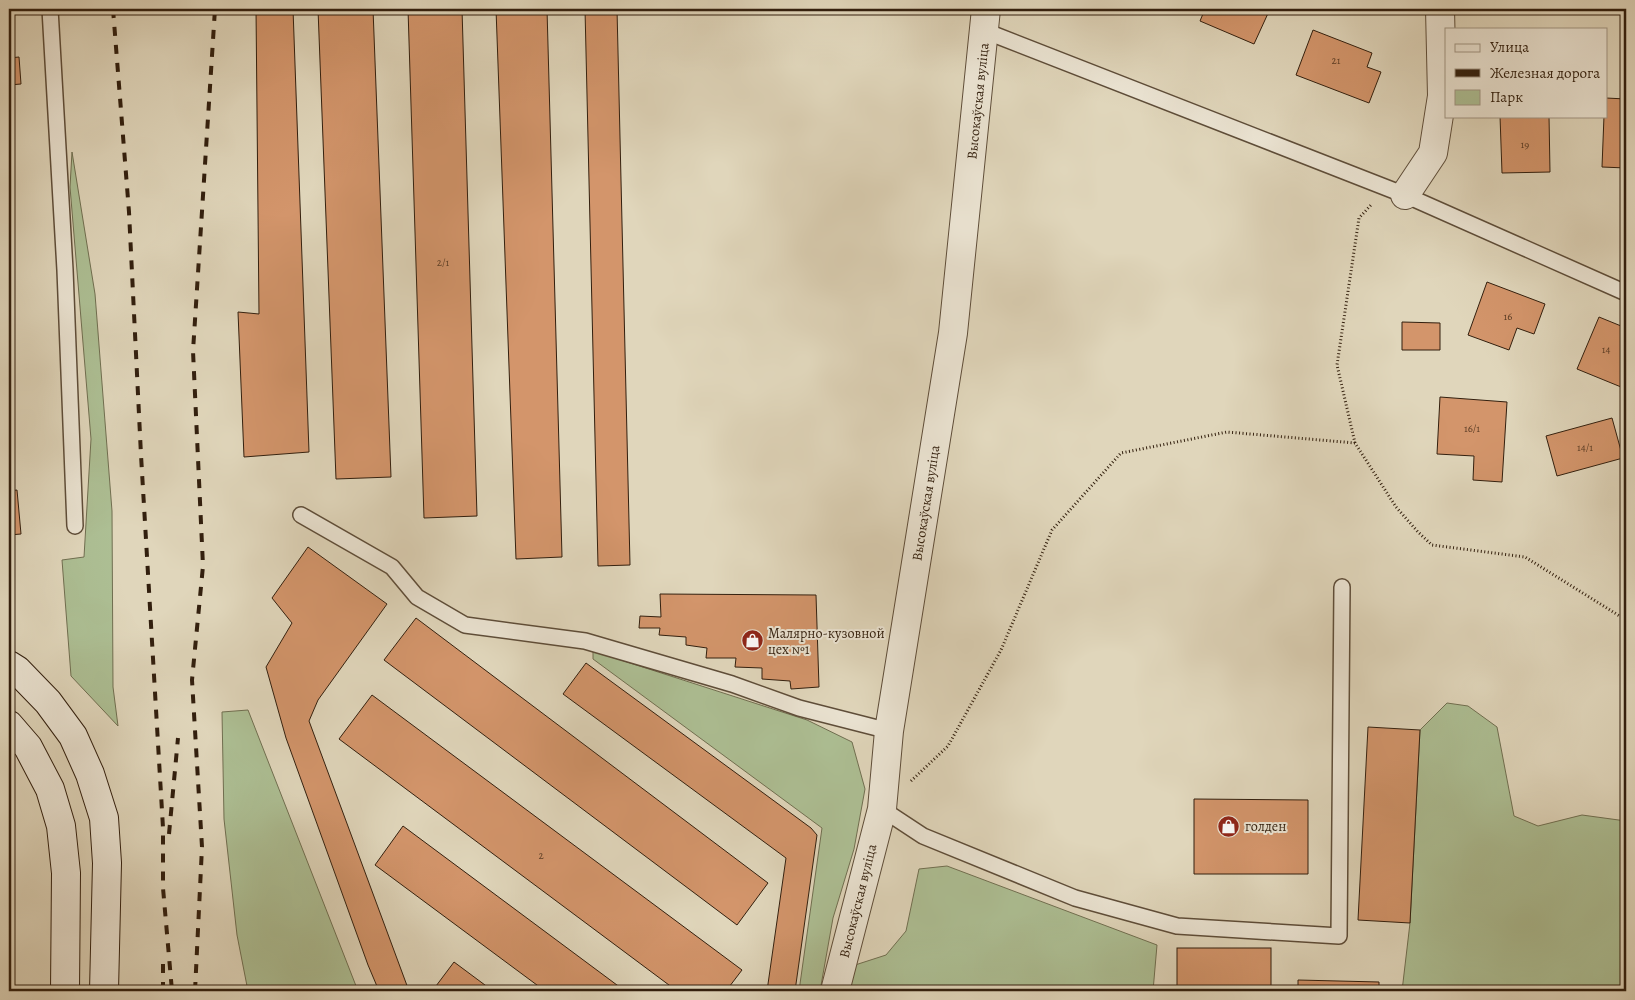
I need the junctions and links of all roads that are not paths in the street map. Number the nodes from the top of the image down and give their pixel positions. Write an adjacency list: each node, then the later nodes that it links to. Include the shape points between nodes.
1 (50, 9): 7 (lane)
2 (1440, 9): 4 (street, via 1442,96 1433,153)
3 (986, 20): 4 (lane); 11 (street, Высокаўская вуліца, via 953,333)
4 (1405, 196): 5 (lane)
5 (1626, 293)
6 (301, 515): 11 (lane, via 392,567 416,597 465,626 585,641 799,708)
7 (75, 526)
8 (1342, 587): 12 (lane, via 1339,936 1177,926 1084,900 923,836)
9 (9, 665): 14 (street, via 48,702 73,736 104,818 107,862)
10 (9, 725): 13 (street, via 28,747 50,789 61,826 66,873)
11 (889, 731): 12 (street, Высокаўская вуліца)
12 (882, 809): 15 (street, Высокаўская вуліца)
13 (64, 991)
14 (104, 991)
15 (835, 991)

